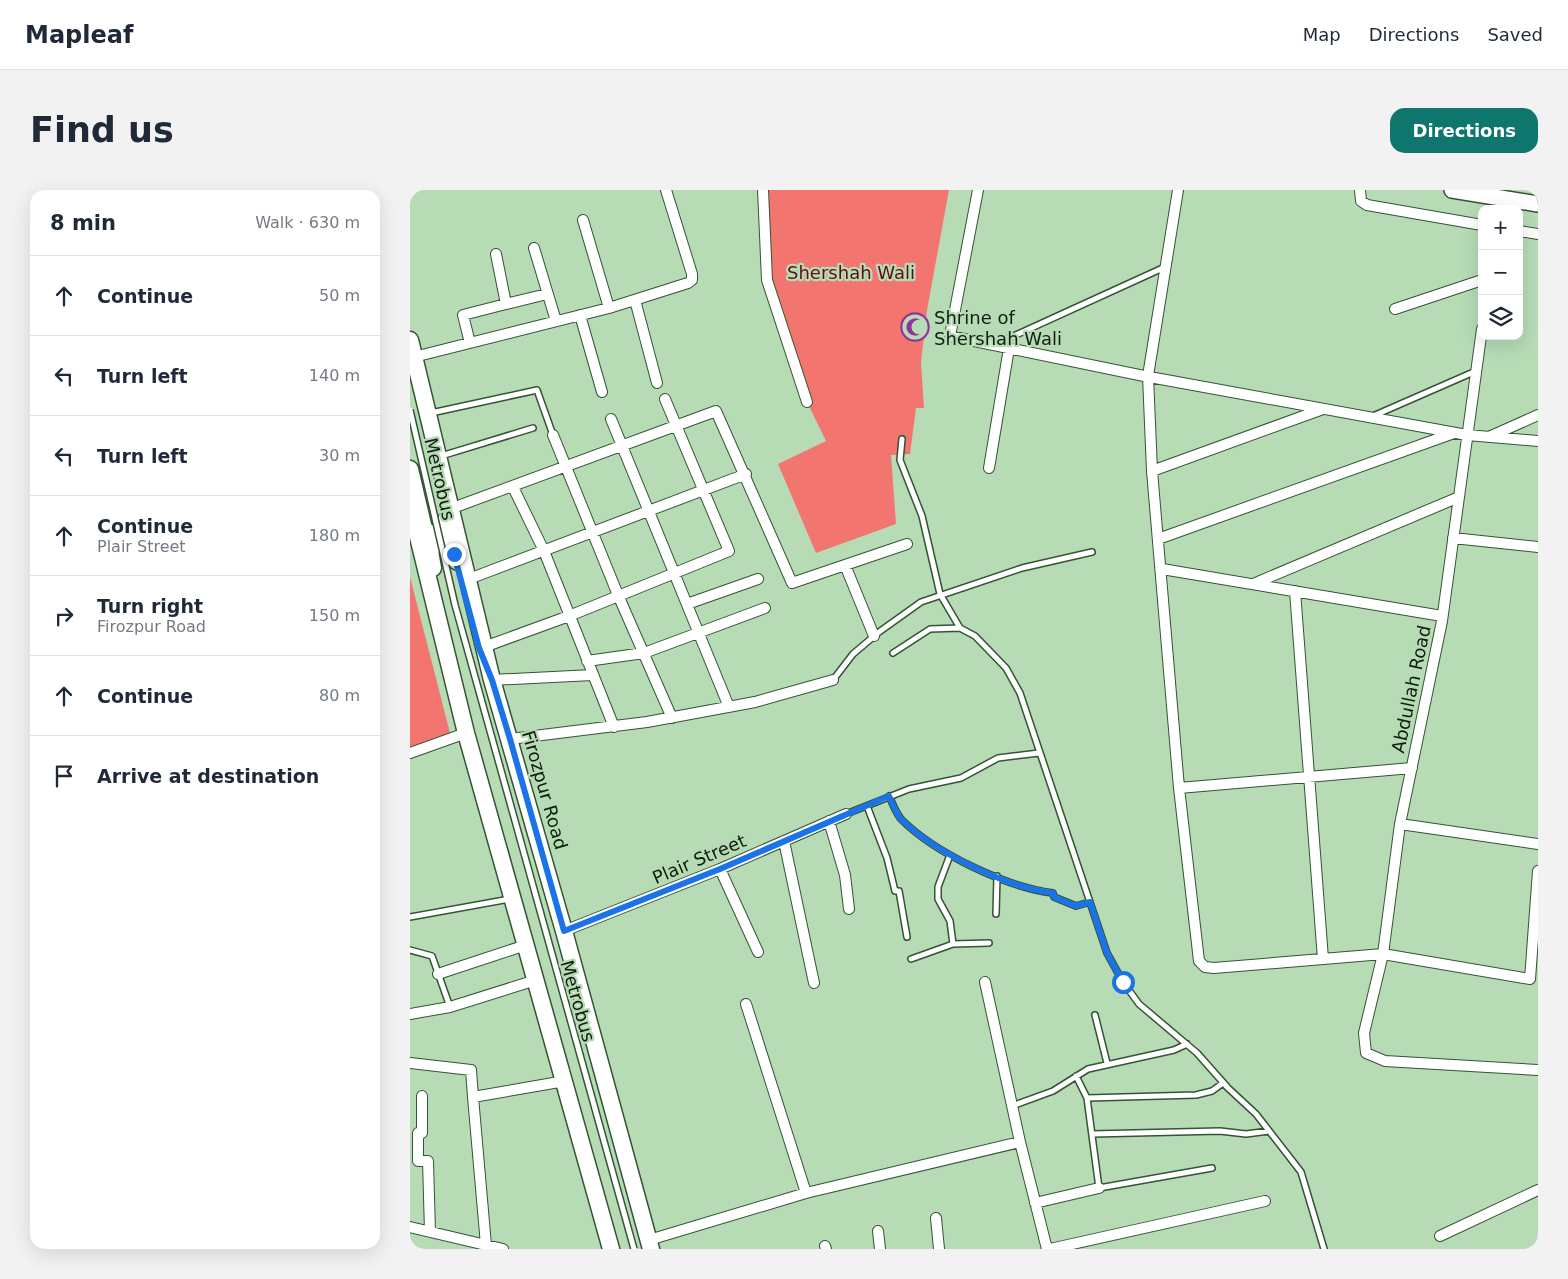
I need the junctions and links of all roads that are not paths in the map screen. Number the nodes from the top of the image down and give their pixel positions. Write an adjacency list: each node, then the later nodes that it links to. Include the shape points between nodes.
1 (666, 190): 18 (street, via 692,280)
2 (763, 190): 35 (street, via 767,280)
3 (1178, 190): 15 (street)
4 (1360, 190): 10 (street, via 1362,202 1367,205)
5 (1452, 190): 7 (main road)
6 (980, 191): 27 (street, via 949,334)
7 (1501, 204): 8 (main road)
8 (1538, 204)
9 (583, 220): 20 (street)
10 (1478, 224)
11 (1523, 232): 12 (street)
12 (1538, 234)
13 (534, 248): 17 (street)
14 (496, 254): 19 (street)
15 (1165, 267): 27 (lane); 31 (street)
16 (1478, 281): 21 (street)
17 (547, 294): 19 (street); 23 (street)
18 (635, 300): 20 (street); 32 (street)
19 (506, 304): 26 (street, via 463,315)
20 (609, 308): 22 (street)
21 (1395, 309)
22 (580, 315): 23 (street); 33 (street)
23 (556, 321): 26 (street)
24 (410, 340): 29 (main road, Firozpur Road)
25 (1480, 340): 30 (street, Abdullah Road)
26 (470, 343): 29 (street)
27 (993, 345): 28 (street)
28 (1009, 348): 31 (street); 53 (street)
29 (414, 356): 38 (main road, Firozpur Road); 54 (main road, via 416,390 446,515 444,532 432,534 424,529)
30 (1476, 371): 40 (lane); 45 (street, Abdullah Road)
31 (1148, 376): 36 (street); 55 (street)
32 (657, 383)
33 (602, 392)
34 (665, 398): 42 (street)
35 (807, 402)
36 (1324, 409): 40 (street); 55 (street)
37 (410, 410): 167 (lane, Metrobus, bridge, via 455,605)
38 (428, 414): 46 (lane, via 537,390); 51 (main road, Firozpur Road)
39 (1538, 415): 47 (street)
40 (1370, 418): 44 (street)
41 (611, 419): 50 (street)
42 (676, 425): 50 (street); 56 (street, via 716,411); 58 (street)
43 (533, 428): 51 (lane)
44 (1454, 433): 45 (street); 65 (street)
45 (1467, 435): 47 (street); 59 (street, Abdullah Road)
46 (553, 436): 52 (street)
47 (1488, 437): 49 (street)
48 (902, 439): 77 (lane, via 900,460 922,516)
49 (1538, 441)
50 (622, 445): 52 (street); 62 (street)
51 (438, 457): 61 (main road, Firozpur Road)
52 (567, 466): 57 (street); 63 (street)
53 (988, 468)
54 (410, 469)
55 (1152, 471): 65 (street)
56 (746, 474): 58 (street); 70 (street, via 792,583)
57 (512, 487): 61 (street); 68 (street)
58 (703, 489): 62 (street); 72 (street, via 729,551)
59 (1459, 497): 64 (street, Abdullah Road); 75 (street)
60 (410, 504): 91 (main road)
61 (450, 509): 74 (main road, Firozpur Road)
62 (649, 511): 63 (street); 72 (street)
63 (593, 532): 68 (street); 78 (street)
64 (1453, 538): 67 (street); 82 (street, Abdullah Road)
65 (1158, 539): 71 (street)
66 (907, 544): 70 (street)
67 (1538, 547)
68 (544, 550): 74 (street); 81 (street)
69 (1092, 552): 77 (lane, via 1037,564)
70 (845, 565): 85 (street)
71 (1162, 569): 75 (street); 103 (street)
72 (674, 572): 78 (street); 79 (street)
73 (758, 579): 79 (street)
74 (466, 580): 86 (main road, Firozpur Road)
75 (1252, 584): 76 (street)
76 (1295, 591): 82 (street); 102 (street)
77 (940, 594): 83 (lane); 85 (lane, via 921,602)
78 (618, 595): 81 (street); 87 (street)
79 (687, 604): 84 (street)
80 (765, 608): 84 (street)
81 (569, 616): 86 (street); 89 (street)
82 (1442, 616): 101 (street, Abdullah Road)
83 (960, 628): 88 (lane, via 930,629); 100 (lane, via 975,636 1006,668 1020,694)
84 (697, 632): 87 (street); 94 (street)
85 (874, 636): 93 (lane, via 852,654)
86 (484, 647): 92 (main road, Firozpur Road)
87 (644, 653): 89 (street); 95 (street)
88 (893, 653)
89 (587, 661): 90 (street)
90 (593, 675): 92 (street); 96 (street)
91 (451, 677): 92 (main road, via 455,652 430,559 434,545 446,543 454,554 479,648); 97 (main road)
92 (492, 680): 98 (main road, Firozpur Road)
93 (833, 680): 94 (street)
94 (730, 706): 95 (street)
95 (672, 718): 96 (street)
96 (614, 727): 98 (street)
97 (466, 733): 99 (street); 115 (main road)
98 (510, 739): 120 (main road, Firozpur Road)
99 (410, 753)
100 (1039, 753): 104 (lane, via 998,758 961,778); 116 (lane)
101 (1412, 768): 102 (street); 108 (street, Abdullah Road)
102 (1309, 776): 103 (street); 129 (street)
103 (1179, 788): 129 (street, via 1198,961 1205,967 1214,968)
104 (889, 796): 105 (lane); 111 (lane, via 900,819)
105 (867, 806): 106 (lane); 121 (lane, via 887,858 895,892 899,891)
106 (846, 814): 107 (street, Plair Street)
107 (829, 821): 109 (street, Plair Street); 117 (street, via 845,875)
108 (1400, 824): 110 (street); 127 (street, Abdullah Road)
109 (784, 841): 112 (street, Plair Street); 133 (street)
110 (1538, 844)
111 (950, 855): 114 (lane); 123 (lane, via 938,887 938,899 950,921)
112 (720, 869): 120 (street, Plair Street); 126 (street)
113 (1538, 871): 127 (street, via 1530,979)
114 (998, 876): 116 (lane, via 1037,891 1053,893 1054,897 1076,906); 118 (lane)
115 (513, 899): 119 (lane); 124 (main road)
116 (1090, 902): 138 (lane, via 1107,953 1123,982 1139,1004)
117 (849, 910)
118 (996, 914)
119 (410, 917)
120 (564, 931): 164 (main road, Firozpur Road)
121 (907, 936)
122 (988, 943): 123 (lane)
123 (953, 944): 128 (lane)
124 (526, 945): 130 (street); 131 (main road)
125 (410, 950): 130 (lane, via 432,956)
126 (758, 952)
127 (1383, 954): 129 (street); 141 (street, Abdullah Road, via 1364,1033 1366,1053 1385,1061)
128 (911, 959)
129 (1322, 959)
130 (438, 974): 135 (lane)
131 (536, 980): 135 (street); 143 (main road)
132 (985, 982): 148 (street)
133 (814, 983)
134 (746, 1004): 155 (street)
135 (450, 1007): 136 (street)
136 (410, 1014)
137 (1095, 1015): 140 (lane)
138 (1187, 1044): 140 (lane); 144 (lane)
139 (410, 1063): 146 (street, via 471,1070)
140 (1107, 1063): 142 (lane)
141 (1538, 1070)
142 (1076, 1076): 147 (lane); 148 (lane, via 1053,1091)
143 (565, 1081): 146 (street); 166 (main road)
144 (1224, 1083): 147 (lane, via 1212,1091 1196,1095); 149 (lane)
145 (422, 1096): 161 (street, via 418,1161 428,1161)
146 (473, 1097): 163 (street)
147 (1087, 1098): 150 (lane)
148 (1012, 1106): 151 (street)
149 (1269, 1131): 150 (lane, via 1246,1134 1220,1131); 171 (lane, via 1301,1172)
150 (1092, 1134): 153 (lane)
151 (1020, 1142): 155 (street); 157 (street)
152 (1212, 1168): 153 (lane)
153 (1099, 1188): 157 (street)
154 (1538, 1190): 162 (street)
155 (806, 1193): 164 (street)
156 (1265, 1201): 170 (street)
157 (1035, 1203): 170 (street)
158 (936, 1218): 169 (street)
159 (410, 1228): 161 (street)
160 (878, 1231): 168 (street)
161 (430, 1232): 163 (street)
162 (1440, 1236)
163 (486, 1245): 165 (street)
164 (650, 1245)
165 (503, 1249)
166 (611, 1249)
167 (634, 1249)
168 (880, 1249)
169 (939, 1249)
170 (1049, 1249)
171 (1324, 1249)

